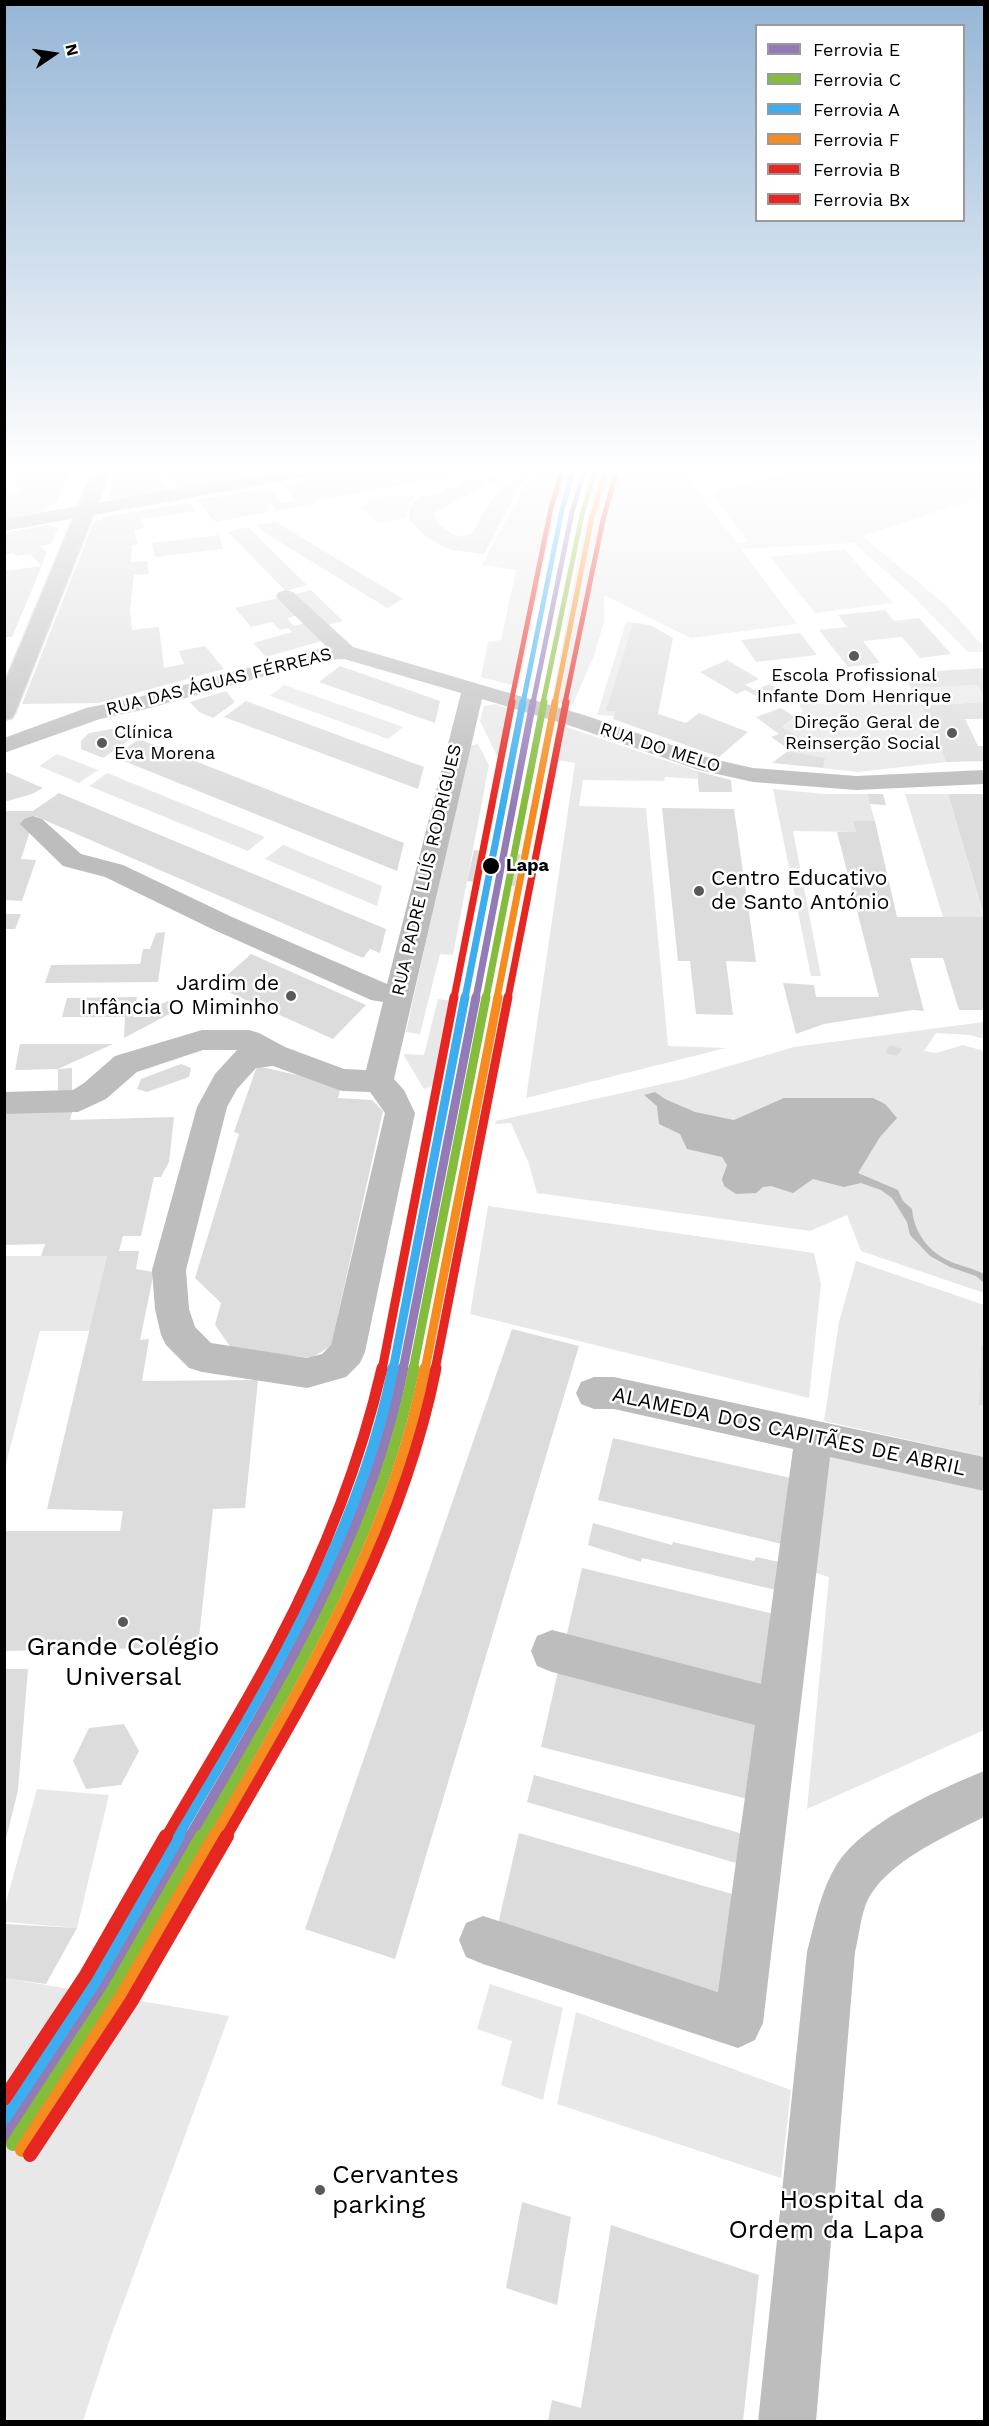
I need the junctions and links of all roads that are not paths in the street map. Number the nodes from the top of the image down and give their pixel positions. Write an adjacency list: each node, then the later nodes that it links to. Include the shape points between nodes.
1 (58, 581): 6 (street)
2 (286, 596): 3 (street)
3 (345, 652): 4 (street, RUA DO MELO); 5 (street, RUA DAS ÁGUAS FÉRREAS, via 322,654)
4 (472, 689): 8 (street, RUA DO MELO, via 707,765 753,775 856,783); 12 (street, RUA PADRE LUÍS RODRIGUES)
5 (94, 713): 6 (street, RUA DAS ÁGUAS FÉRREAS); 7 (street, RUA DAS ÁGUAS FÉRREAS)
6 (4, 714)
7 (4, 746)
8 (984, 777)
9 (33, 824): 10 (street, via 72,860 114,871)
10 (381, 993)
11 (275, 1055): 12 (street, via 342,1080); 12 (street, via 246,1058 212,1107 169,1270 172,1308 179,1335 202,1357 308,1373 333,1366 348,1352 400,1113); 13 (street, via 249,1040 202,1040 126,1064 78,1101)
12 (382, 1066)
13 (4, 1103)
14 (594, 1393): 15 (street, ALAMEDA DOS CAPITÃES DE ABRIL, via 614,1393)
15 (814, 1436): 16 (street, ALAMEDA DOS CAPITÃES DE ABRIL); 18 (street)
16 (984, 1474)
17 (552, 1651): 18 (street)
18 (779, 1710): 20 (street, via 738,2023)
19 (984, 1793): 21 (street, via 883,1849 859,1871 844,1898 831,1952)
20 (483, 1940)
21 (787, 2421)

